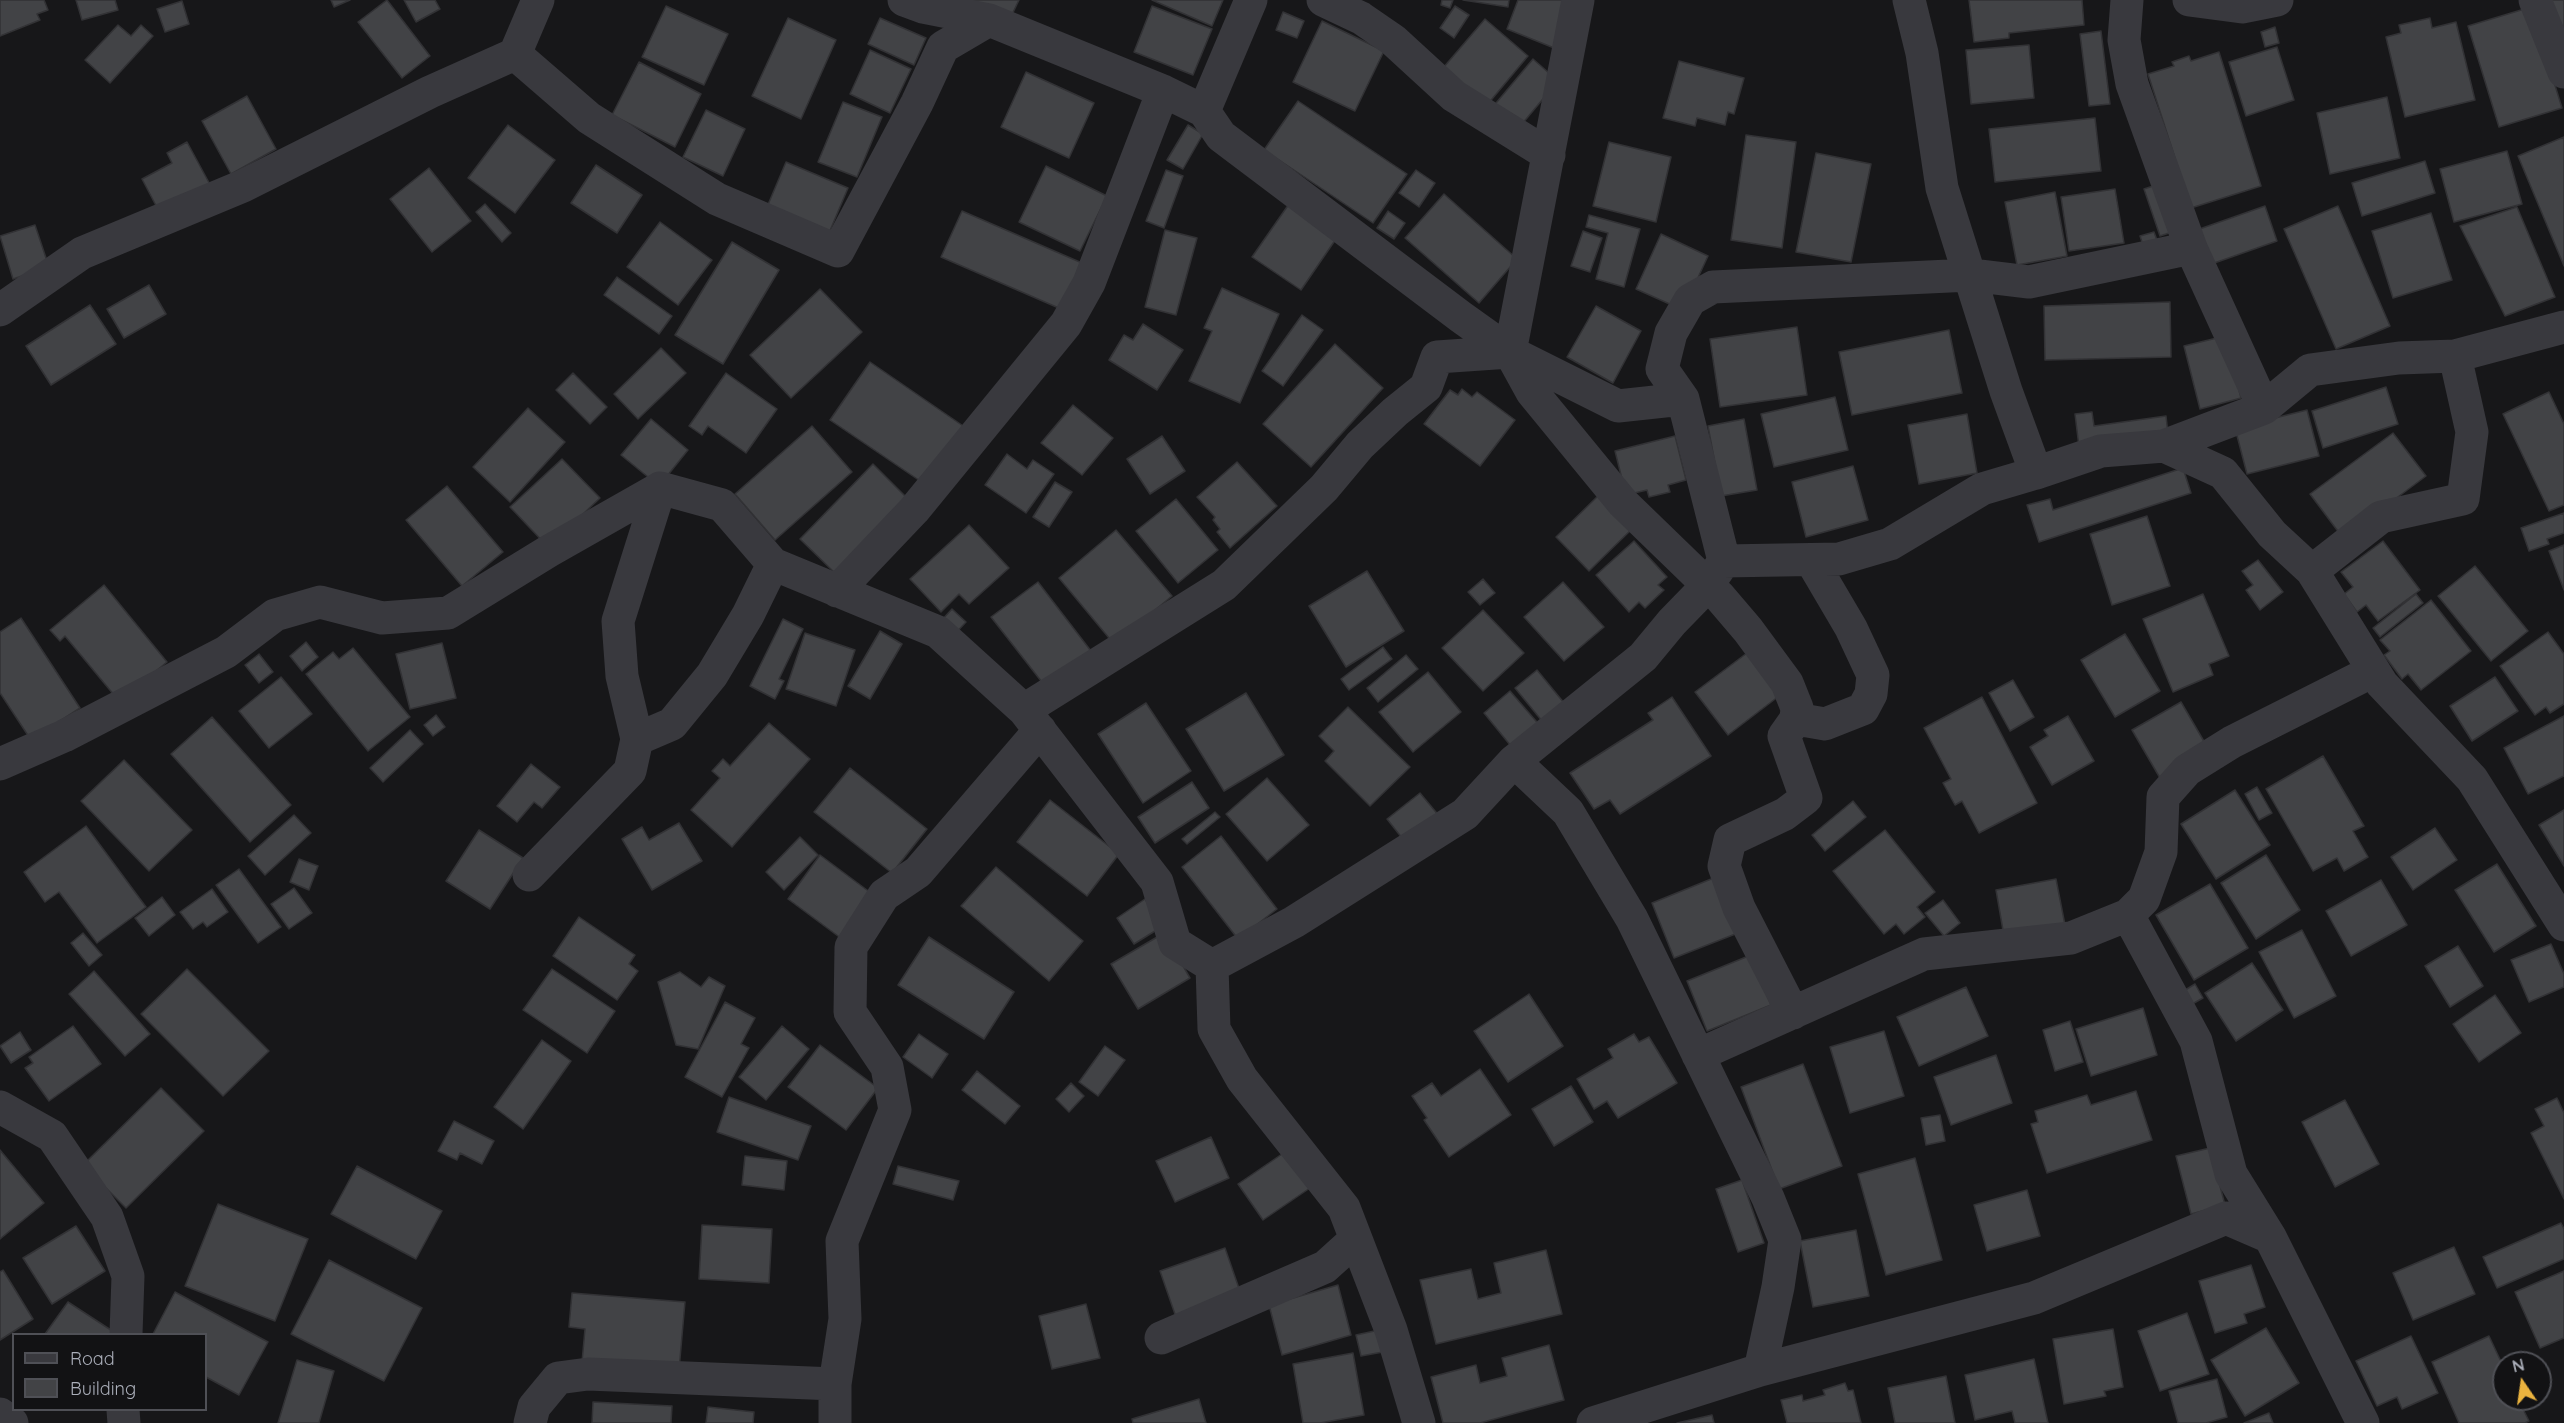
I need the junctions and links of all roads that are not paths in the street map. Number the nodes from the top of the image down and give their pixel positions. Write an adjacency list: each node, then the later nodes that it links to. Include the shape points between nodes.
1 (538, 0): 12 (street)
2 (1251, 0): 15 (street)
3 (1323, 0): 16 (street, via 1394,40 1454,96)
4 (1578, 0): 16 (street)
5 (1910, 0): 18 (street, via 1942,188)
6 (2127, 0): 17 (street, via 2124,40 2132,84)
7 (2189, 0): 8 (street, via 2242,7)
8 (2277, 0)
9 (2535, 0): 13 (street)
10 (918, 2): 11 (street)
11 (989, 21): 12 (street, via 943,47 838,251 717,199 589,118); 14 (street)
12 (515, 54): 19 (street, via 429,92 243,186 82,253)
13 (2564, 72)
14 (1163, 91): 15 (street); 32 (street, via 1089,283 1066,324 914,510)
15 (1204, 111): 21 (street, via 1221,136)
16 (1549, 155): 21 (street)
17 (2191, 249): 18 (street, via 2029,282); 24 (street)
18 (1971, 275): 23 (street, via 1713,287 1690,300 1671,333 1662,369); 26 (street, via 2006,391)
19 (0, 310)
20 (2564, 327): 22 (street)
21 (1510, 352): 23 (street, via 1618,406); 31 (street, via 1532,392 1623,503); 35 (street, via 1437,357 1426,387 1360,445 1324,488 1224,585)
22 (2455, 356): 24 (street, via 2399,358 2310,370); 30 (street, via 2472,432 2463,499 2381,517)
23 (1683, 399): 31 (street)
24 (2264, 408): 25 (street)
25 (2164, 447): 26 (street, via 2101,451); 30 (street, via 2223,473 2271,534)
26 (2037, 473): 28 (street, via 1982,489 1890,544 1839,559)
27 (660, 488): 29 (street, via 722,505); 36 (street, via 618,621 622,676); 38 (street, via 448,613 382,618 320,602 275,615 226,652 64,736)
28 (1811, 560): 31 (street); 34 (street, via 1873,675 1871,694 1863,709 1824,724)
29 (773, 564): 32 (street); 36 (street, via 712,675 672,724)
30 (2312, 571): 33 (street)
31 (1716, 574): 34 (street, via 1719,597 1787,684 1797,708); 37 (street, via 1643,657)
32 (837, 591): 35 (street, via 938,632)
33 (2373, 671): 40 (street, via 2232,742 2187,770 2163,797 2161,852 2144,899); 41 (street, via 2472,779)
34 (1796, 719): 43 (street, via 1784,736 1806,798 1785,814 1730,840 1724,866 1738,908)
35 (1032, 720): 42 (street, via 1157,882 1175,943); 51 (street, via 918,872 884,895 851,947 850,1012 886,1067 895,1110 842,1241 845,1319)
36 (637, 739): 39 (street, via 630,771)
37 (1514, 761): 42 (street, via 1465,814 1294,922); 44 (street, via 1568,813 1632,919)
38 (0, 764)
39 (529, 875)
40 (2128, 915): 43 (street, via 2071,938 1924,954); 46 (street, via 2196,1041 2231,1174)
41 (2564, 925)
42 (1212, 966): 47 (street, via 1214,1029 1242,1079 1344,1208)
43 (1793, 1013): 44 (street)
44 (1698, 1055): 50 (street, via 1785,1240)
45 (0, 1107): 48 (street, via 52,1136 107,1217 128,1276)
46 (2270, 1238): 50 (street, via 2226,1218 2034,1298); 58 (street)
47 (1356, 1239): 49 (street, via 1324,1267); 56 (street, via 1391,1330)
48 (126, 1333)
49 (1161, 1338)
50 (1760, 1370): 57 (street)
51 (835, 1384): 54 (street, via 588,1374 558,1378 534,1407); 55 (street)
52 (0, 1414): 53 (street)
53 (12, 1423)
54 (530, 1423)
55 (835, 1423)
56 (1419, 1423)
57 (1593, 1423)
58 (2363, 1423)

